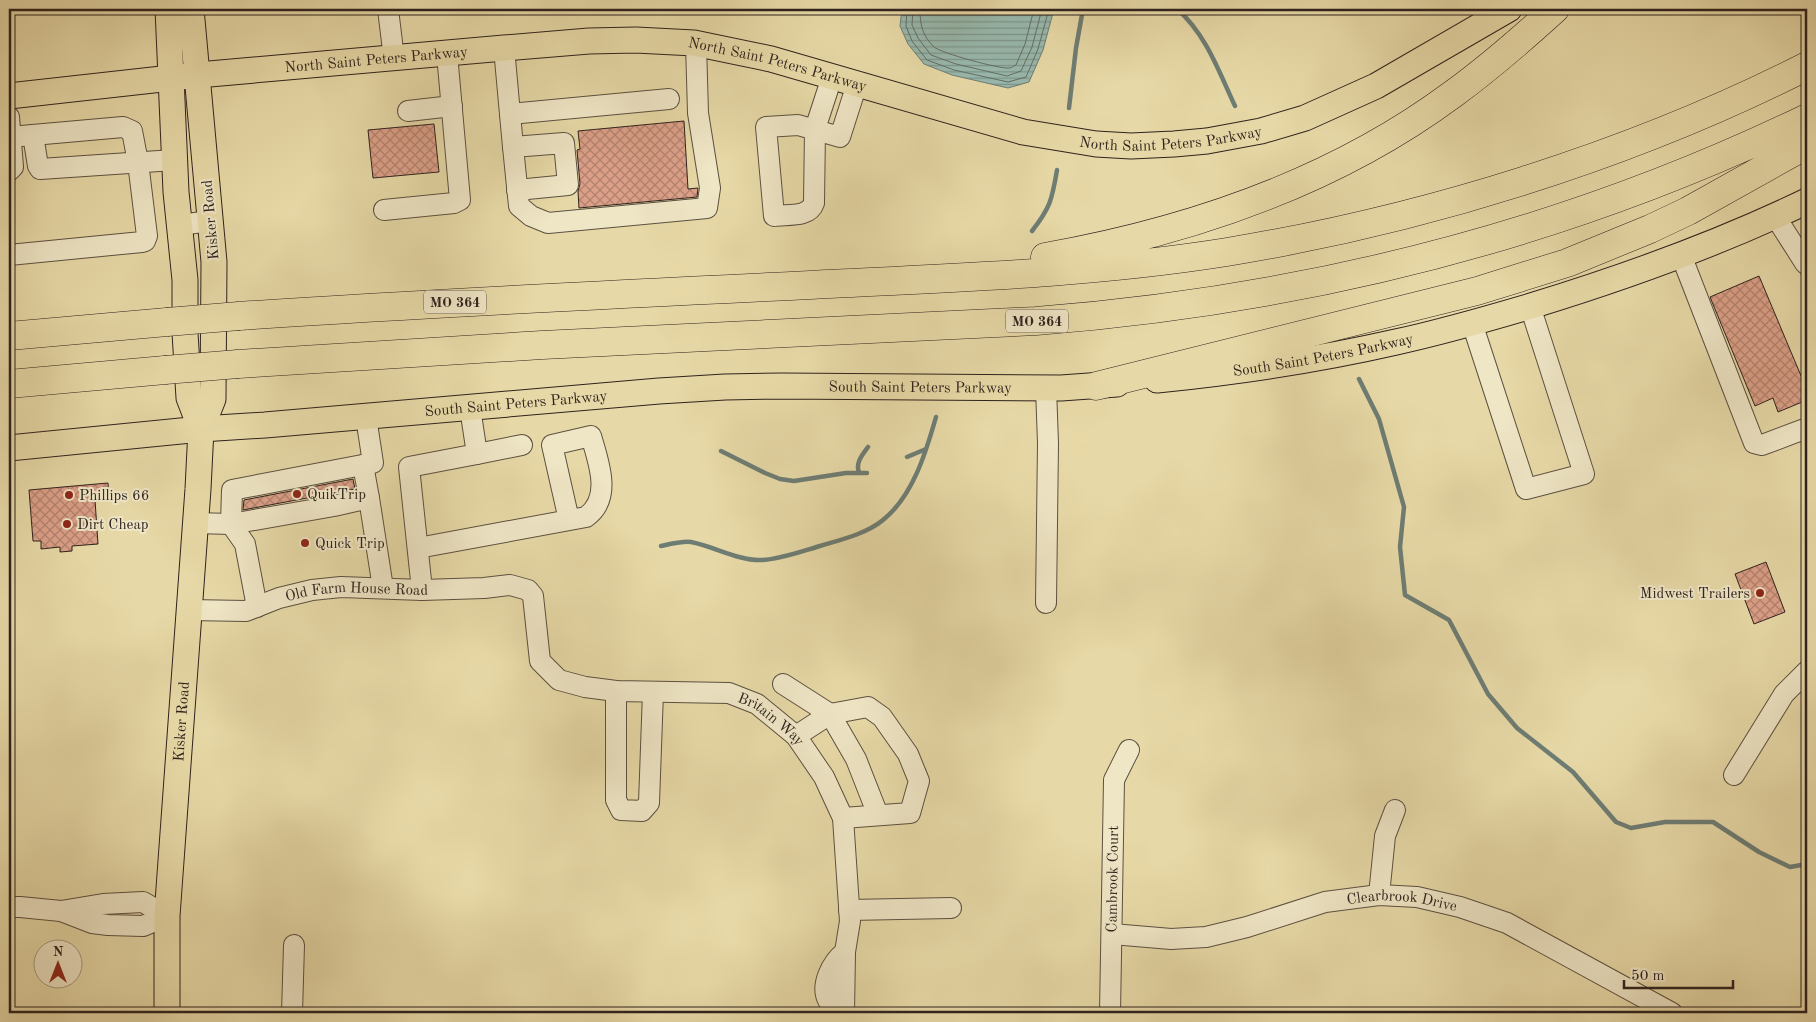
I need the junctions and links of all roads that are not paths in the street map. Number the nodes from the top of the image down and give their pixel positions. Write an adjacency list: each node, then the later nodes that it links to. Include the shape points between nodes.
1 (168, 9): 13 (main road, Kisker Road)
2 (191, 9): 11 (main road, Kisker Road)
3 (388, 9): 9 (street)
4 (1509, 9): 14 (main road, North Saint Peters Parkway, via 1376,86 1335,105 1305,118 1207,141 1131,146 1070,141 1023,132)
5 (1555, 9): 38 (highway, via 1453,95 1403,128 1309,180 1260,200 1144,236 1066,254)
6 (696, 44): 7 (main road, North Saint Peters Parkway, via 636,40); 12 (main road, North Saint Peters Parkway, via 771,59); 29 (street, via 698,113 710,188 707,208 548,222 531,216 520,206)
7 (504, 48): 8 (main road, North Saint Peters Parkway); 19 (street)
8 (448, 54): 9 (main road, North Saint Peters Parkway); 17 (street)
9 (394, 59): 11 (main road, North Saint Peters Parkway)
10 (1807, 66): 38 (highway, MO 364, via 1693,119 1618,148 1513,184 1401,215 1227,252 1052,272)
11 (198, 75): 13 (main road, North Saint Peters Parkway); 33 (main road, Kisker Road)
12 (832, 76): 14 (main road, North Saint Peters Parkway); 22 (street)
13 (170, 78): 15 (main road, North Saint Peters Parkway); 26 (main road, Kisker Road)
14 (857, 84): 22 (street, via 840,137)
15 (9, 96)
16 (669, 99): 19 (street)
17 (452, 106): 18 (street); 31 (street, via 460,200)
18 (408, 111)
19 (510, 114): 25 (street)
20 (1807, 118): 42 (highway, MO 364, bridge, via 1682,174 1514,233 1429,258 1346,277 1182,306 1036,321 532,345 238,364)
21 (10, 127): 23 (street); 28 (street, via 13,167)
22 (815, 129): 22 (street, via 812,209 807,213 774,216 766,127 798,125)
23 (33, 135): 27 (street, via 123,127 132,132); 27 (street, via 40,168)
24 (1807, 143): 43 (highway, via 1642,233 1567,263 1477,291)
25 (513, 148): 29 (street); 29 (street, via 564,143 568,185)
26 (174, 160): 27 (street); 34 (main road, Kisker Road)
27 (138, 162): 35 (street, via 147,231 145,241)
28 (9, 171)
29 (517, 190)
30 (1807, 201): 32 (main road, South Saint Peters Parkway)
31 (384, 210)
32 (1775, 216): 36 (main road, South Saint Peters Parkway); 37 (street)
33 (210, 221): 34 (street); 48 (main road, Kisker Road, via 214,262 213,399)
34 (180, 225): 48 (main road, Kisker Road, via 189,398)
35 (9, 255)
36 (1681, 255): 39 (main road, South Saint Peters Parkway); 47 (street, via 1754,443 1762,445)
37 (1807, 265)
38 (926, 279): 41 (highway, MO 364, bridge, via 239,316)
39 (1530, 306): 40 (main road, South Saint Peters Parkway); 40 (street, via 1584,474 1526,488)
40 (1472, 323): 43 (main road, South Saint Peters Parkway, via 1316,358 1213,374)
41 (9, 336)
42 (9, 384)
43 (1096, 386): 44 (main road, South Saint Peters Parkway)
44 (1046, 388): 45 (main road, South Saint Peters Parkway, via 725,387); 61 (street)
45 (470, 408): 46 (main road, South Saint Peters Parkway); 51 (street)
46 (366, 417): 48 (main road, South Saint Peters Parkway); 52 (street, via 373,463)
47 (1807, 428)
48 (201, 429): 50 (main road, South Saint Peters Parkway); 55 (main road, Kisker Road)
49 (522, 445): 51 (street)
50 (9, 448)
51 (477, 454): 57 (street, via 409,468)
52 (363, 465): 53 (street); 56 (street, via 232,490)
53 (369, 498): 56 (street); 58 (street)
54 (569, 520): 57 (street)
55 (194, 523): 56 (street); 63 (main road, Kisker Road)
56 (231, 524): 62 (street, via 245,544)
57 (418, 548): 59 (street)
58 (383, 588): 59 (street, Old Farm House Road); 62 (street, Old Farm House Road, via 312,590)
59 (422, 590): 60 (street, Old Farm House Road, via 510,585)
60 (528, 590): 66 (street, Britain Way, via 533,596 540,661 559,680)
61 (1046, 602)
62 (256, 607): 63 (street, Old Farm House Road, via 246,611)
63 (190, 610): 79 (main road, Kisker Road)
64 (1807, 671): 71 (street, via 1784,694)
65 (783, 684): 68 (street)
66 (616, 691): 67 (street, Britain Way); 67 (street, via 616,800 621,810 642,811 649,803)
67 (653, 692): 69 (street, Britain Way, via 729,693 757,704)
68 (830, 714): 69 (street); 73 (street, via 856,759); 73 (street, via 868,707 882,718 908,754 919,781 910,813)
69 (796, 736): 74 (street, Britain Way, via 824,777)
70 (1129, 750): 80 (street, Cambrook Court, via 1114,780)
71 (1734, 775)
72 (1395, 810): 75 (street, via 1385,836)
73 (878, 815): 74 (street)
74 (843, 818): 78 (street, Britain Way)
75 (1379, 895): 80 (street, Clearbrook Drive, via 1325,902 1206,937 1171,940); 86 (street, Clearbrook Drive, via 1418,897 1507,923)
76 (9, 907): 79 (street, via 62,911 92,923 108,925 143,926)
77 (951, 908): 78 (street)
78 (849, 910): 84 (street, Britain Way)
79 (167, 916): 82 (main road, Kisker Road)
80 (1112, 934): 85 (street, Cambrook Court)
81 (294, 944): 83 (street)
82 (167, 1013)
83 (292, 1013)
84 (843, 1013)
85 (1110, 1013)
86 (1672, 1013)

